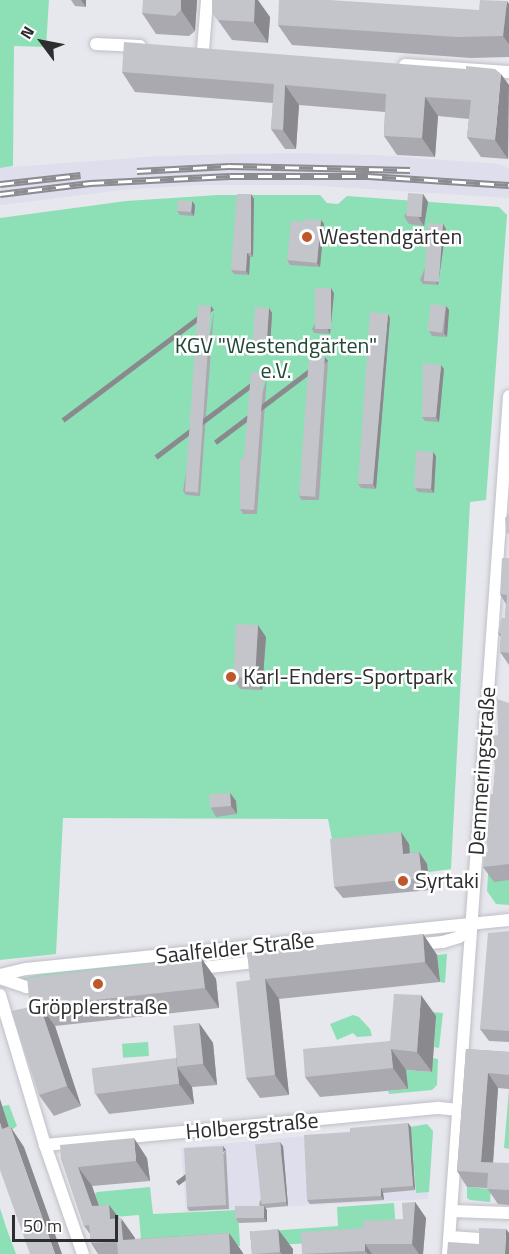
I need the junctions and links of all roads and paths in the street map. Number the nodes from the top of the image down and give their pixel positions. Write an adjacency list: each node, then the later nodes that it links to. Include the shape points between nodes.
1 (207, 0): 4 (street)
2 (96, 44): 3 (street)
3 (156, 47)
4 (203, 50)
5 (390, 63): 6 (street)
6 (509, 72)
7 (509, 396): 9 (street, Demmeringstraße)
8 (509, 920): 9 (street, Saalfelder Straße)
9 (472, 924): 10 (street, Saalfelder Straße, via 459,937 443,942); 13 (street, Saalfelder Straße, via 36,968); 16 (street, Demmeringstraße)
10 (397, 947)
11 (281, 959): 12 (street, Saalfelder Straße)
12 (179, 970)
13 (0, 977): 14 (street, Saalfelder Straße, via 26,987)
14 (58, 983)
15 (0, 995): 17 (street)
16 (459, 1110): 17 (street, Holbergstraße, via 439,1108); 18 (street, Demmeringstraße)
17 (45, 1146): 22 (street)
18 (452, 1211): 19 (street); 20 (street, Demmeringstraße)
19 (509, 1213)
20 (450, 1237): 21 (street); 23 (street, Demmeringstraße)
21 (509, 1240)
22 (83, 1254)
23 (448, 1254)

